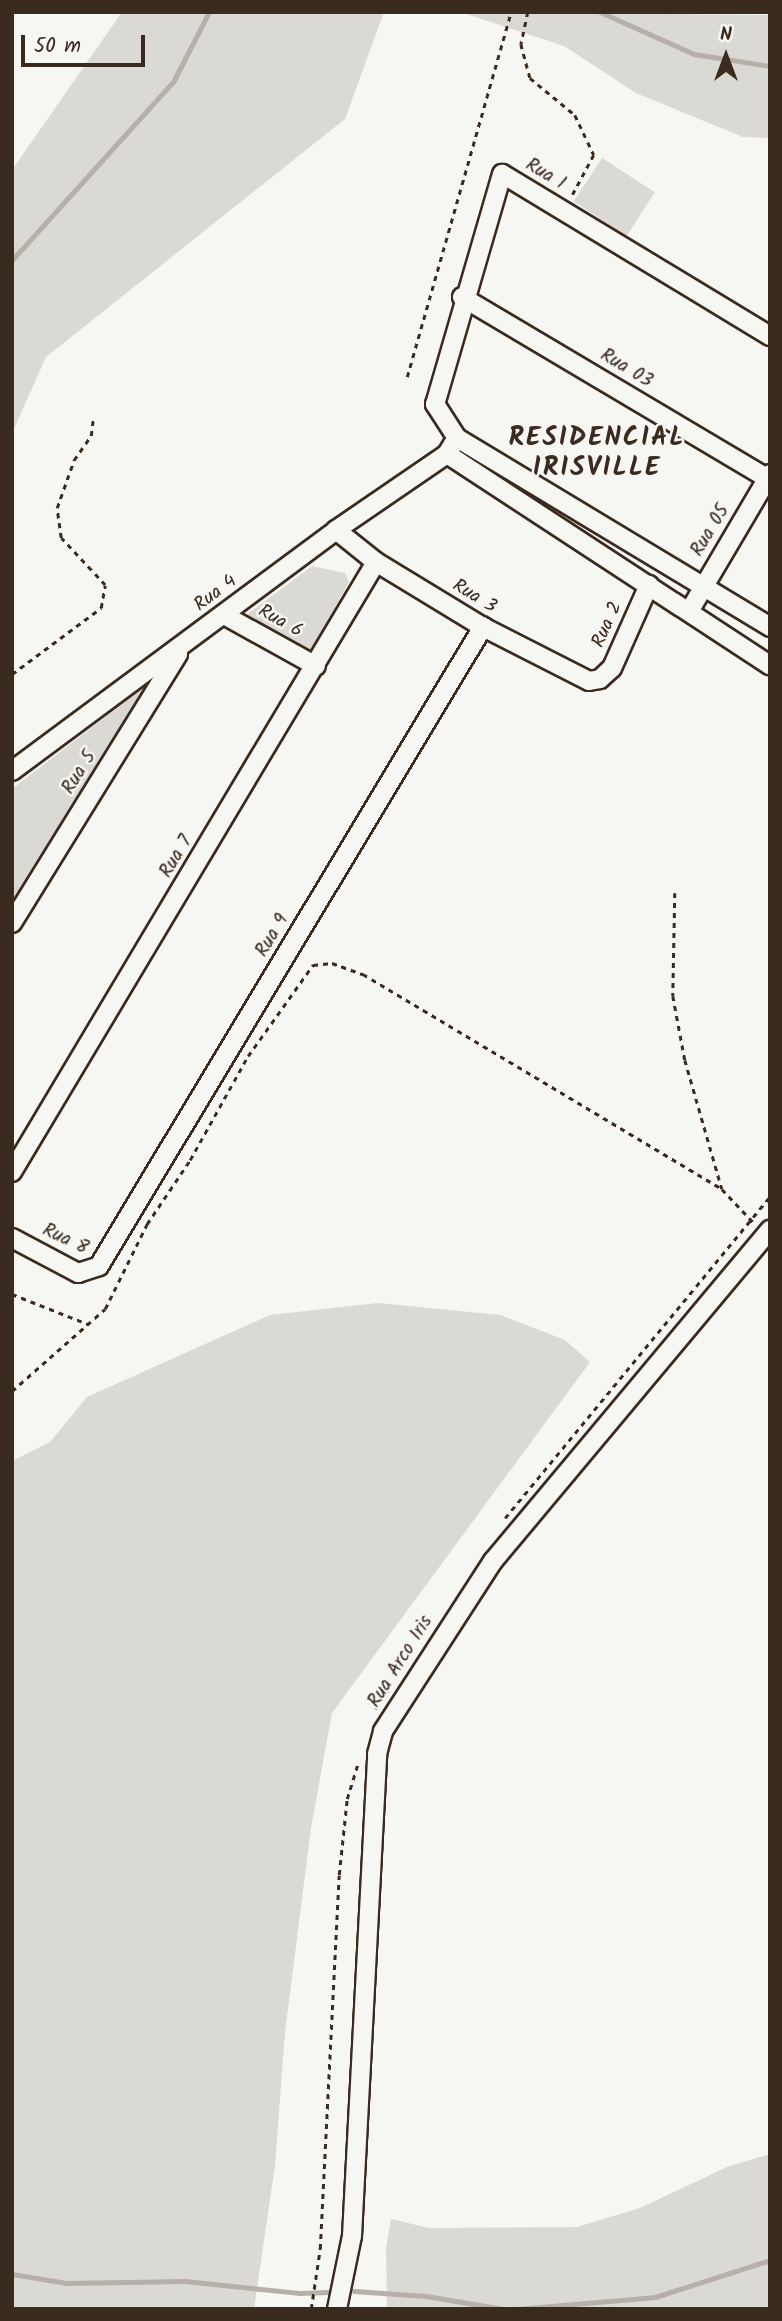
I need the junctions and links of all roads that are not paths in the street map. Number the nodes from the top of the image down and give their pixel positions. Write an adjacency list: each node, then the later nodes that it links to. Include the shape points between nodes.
1 (462, 297): 2 (street, Rua 1, via 502,174); 3 (street, Rua 1, via 435,404); 5 (street, Rua 03)
2 (770, 336)
3 (457, 438): 4 (street); 9 (street, Rua 1)
4 (447, 454): 6 (street, Rua 4); 8 (street)
5 (769, 476): 9 (street, Rua 05)
6 (336, 530): 7 (street, Rua 3); 11 (street, Rua 4)
7 (376, 562): 12 (street, Rua 3); 16 (street, Rua 7)
8 (649, 585): 10 (street); 17 (street, Rua 2, via 612,668)
9 (703, 587): 10 (street, Rua 05); 13 (street, Rua 1)
10 (690, 610): 15 (street)
11 (223, 615): 14 (street, Rua 4); 16 (street, Rua 6)
12 (483, 627): 17 (street, Rua 3, via 589,681); 23 (street, Rua 9)
13 (770, 627)
14 (184, 645): 18 (street, Rua 4); 19 (street, Rua 5)
15 (770, 665)
16 (316, 666): 20 (street, Rua 7)
17 (600, 679)
18 (12, 771)
19 (12, 923)
20 (12, 1172)
21 (768, 1233): 24 (street, Rua Arco Iris, via 492,1560 383,1731 377,1754 352,2236)
22 (12, 1238): 23 (street, Rua 8, via 78,1273)
23 (99, 1266)
24 (337, 2309)

